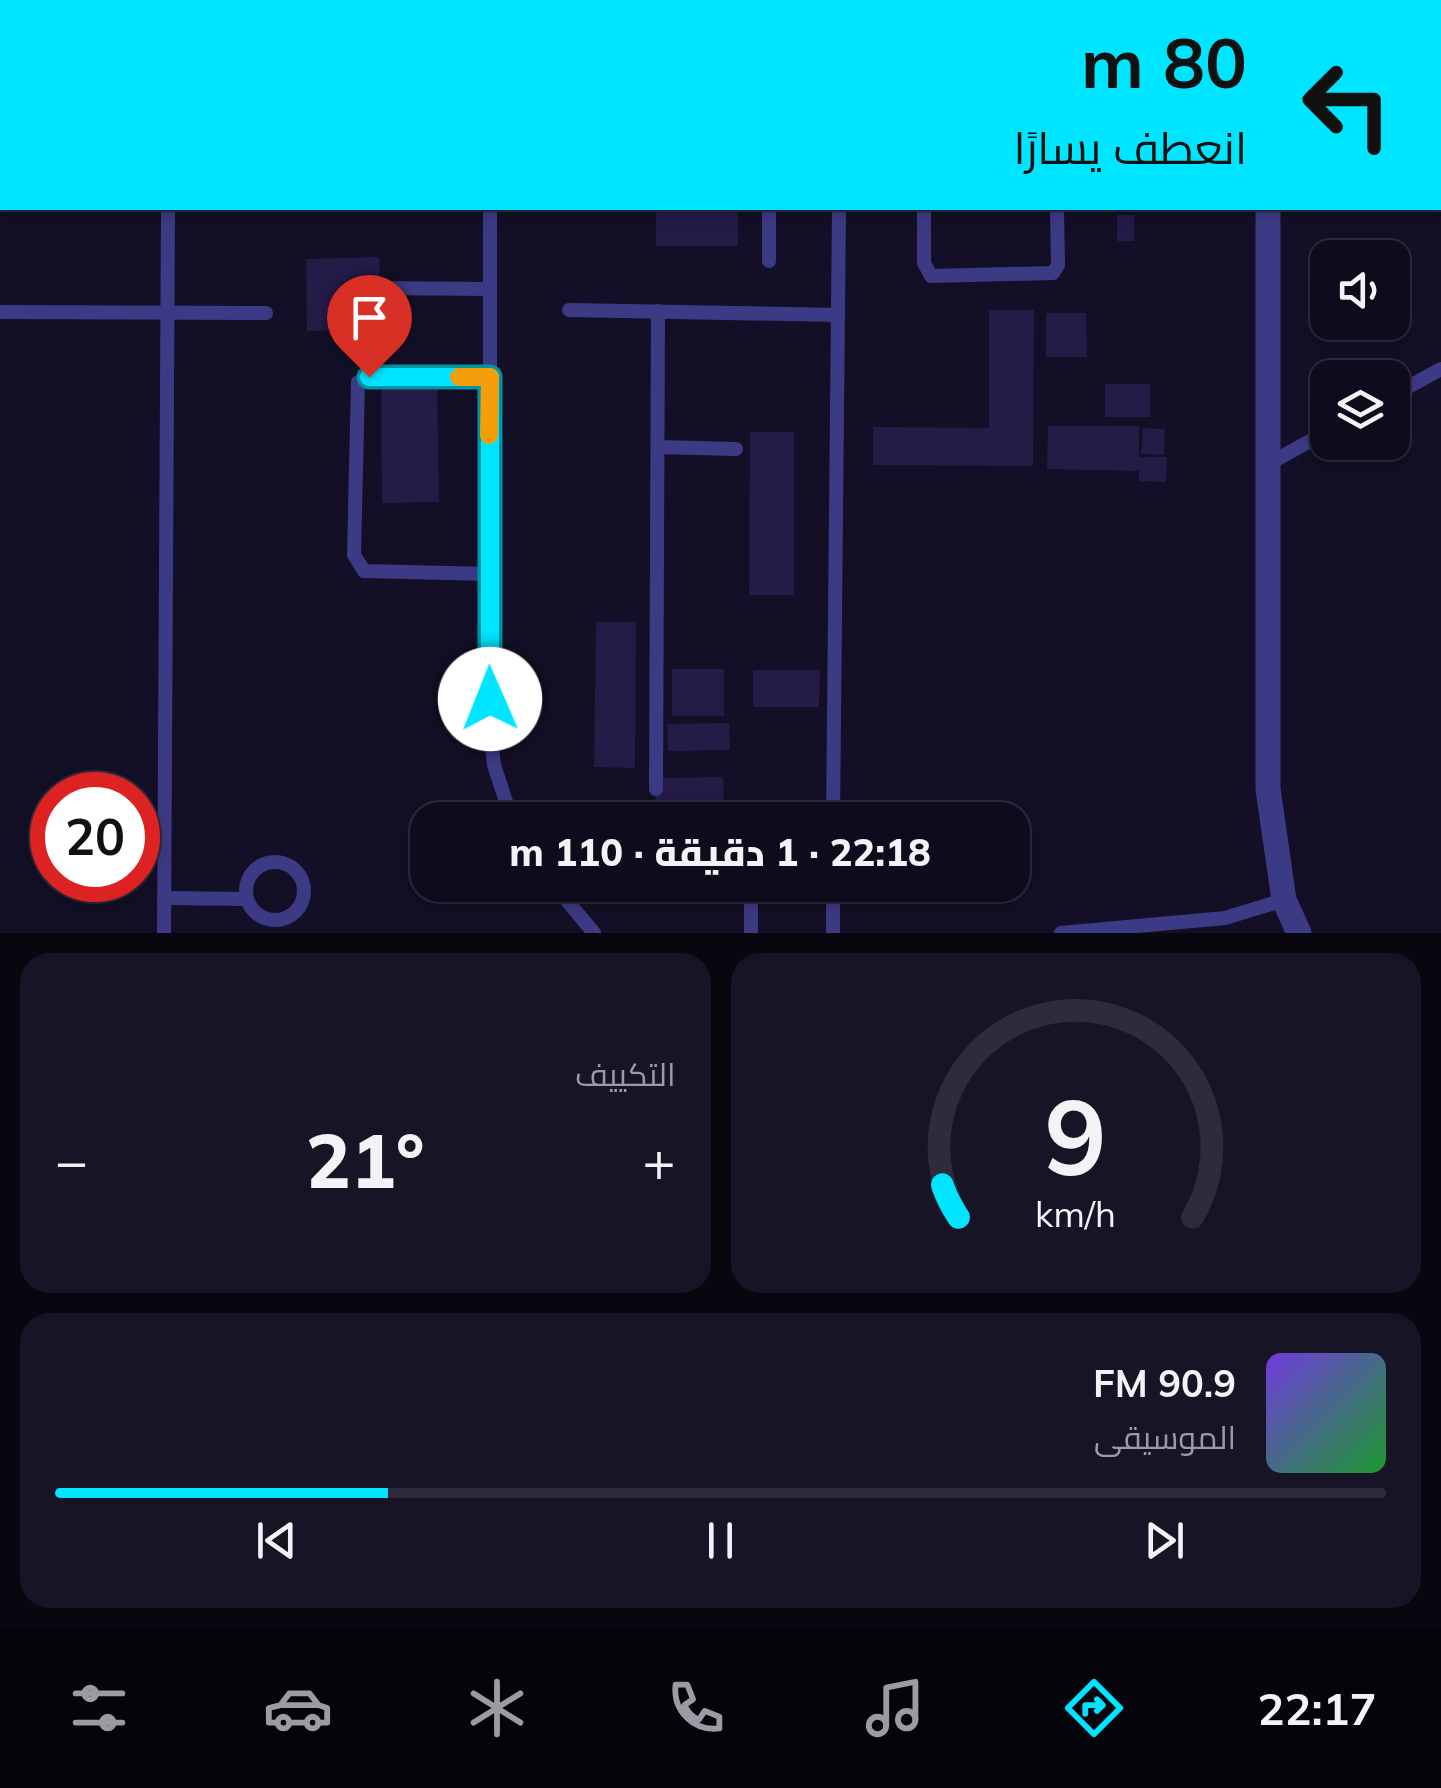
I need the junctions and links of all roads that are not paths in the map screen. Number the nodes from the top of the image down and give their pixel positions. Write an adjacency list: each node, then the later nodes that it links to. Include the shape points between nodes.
1 (168, 210): 14 (lane)
2 (490, 210): 10 (lane)
3 (769, 210): 8 (lane)
4 (839, 210): 16 (lane)
5 (924, 210): 7 (lane, via 924,263 931,276 1052,272 1058,265)
6 (1268, 210): 23 (street)
7 (1057, 211)
8 (769, 261)
9 (370, 288): 10 (lane)
10 (490, 289): 18 (lane)
11 (570, 310): 12 (lane)
12 (658, 311): 16 (lane); 21 (lane)
13 (0, 312): 14 (lane)
14 (167, 313): 15 (lane); 28 (lane)
15 (266, 313)
16 (838, 315): 27 (lane)
17 (1441, 369): 19 (lane)
18 (490, 377): 24 (lane); 24 (lane, via 358,382 354,499 354,555 364,571)
19 (1410, 386)
20 (1310, 442): 23 (lane)
21 (658, 447): 22 (lane); 25 (lane)
22 (736, 449)
23 (1268, 464): 30 (street, via 1268,790)
24 (489, 574): 26 (lane, via 490,729)
25 (656, 788)
26 (506, 802)
27 (833, 802)
28 (164, 898): 29 (lane); 34 (lane)
29 (246, 899): 29 (lane, via 249,877 267,863 290,866 304,883 301,906 283,920 261,917)
30 (1284, 900): 38 (lane, via 1225,918); 39 (street)
31 (568, 902): 35 (lane)
32 (751, 902): 36 (lane)
33 (833, 902): 37 (lane)
34 (164, 933)
35 (594, 933)
36 (751, 933)
37 (833, 933)
38 (1061, 933)
39 (1299, 933)

